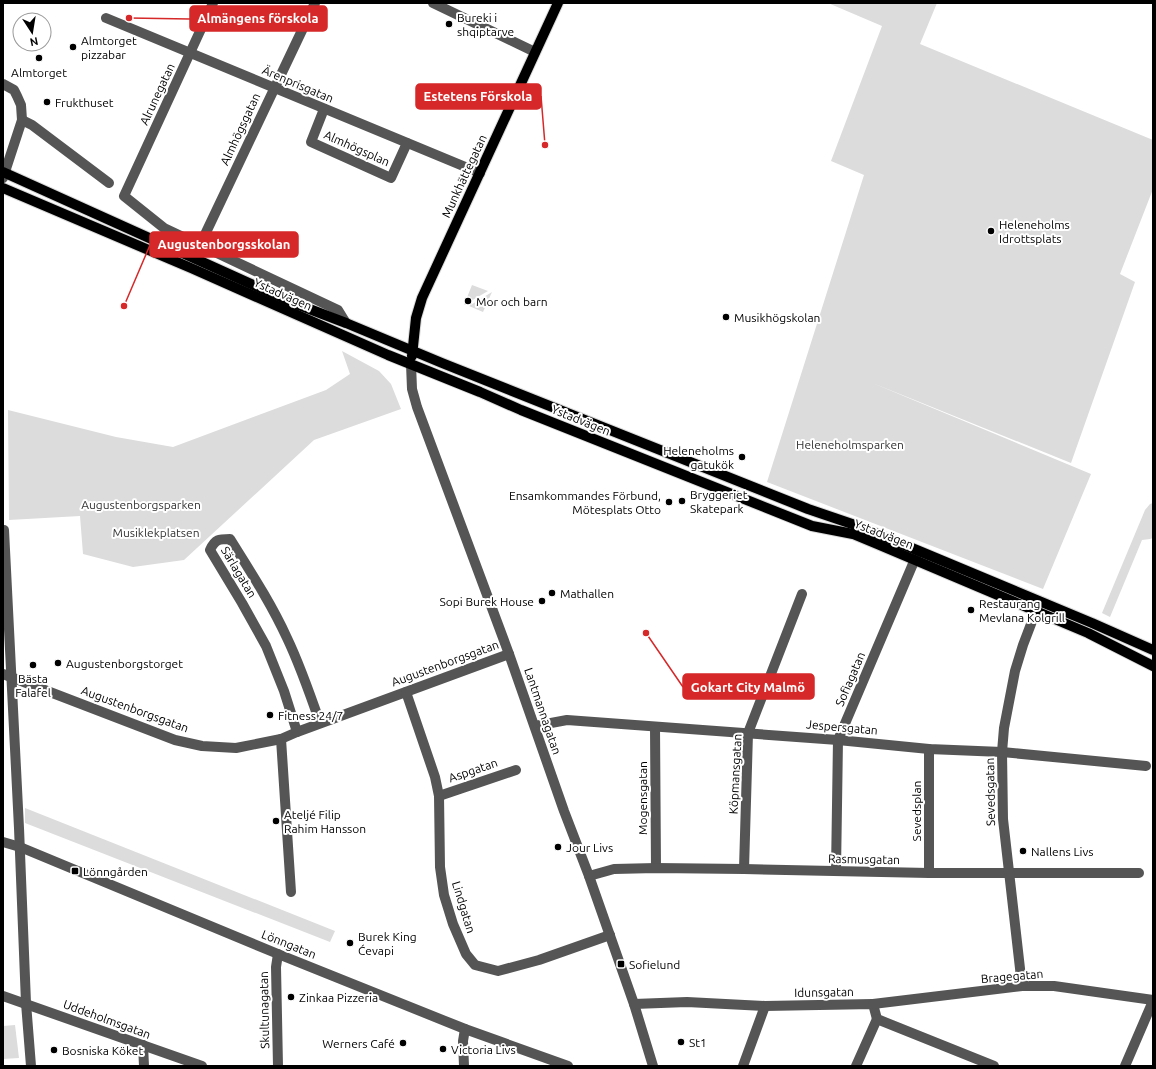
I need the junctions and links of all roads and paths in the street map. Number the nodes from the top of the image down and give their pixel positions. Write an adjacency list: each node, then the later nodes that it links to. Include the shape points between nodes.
1 (213, 3): 7 (street, Alrunegatan)
2 (315, 3): 9 (street, Almhögsgatan)
3 (433, 3): 6 (street)
4 (558, 3): 6 (main road, Munkhättegatan)
5 (106, 18): 7 (street, Ärenprisgatan)
6 (536, 52): 13 (main road, Munkhättegatan)
7 (190, 53): 9 (street, Ärenprisgatan); 17 (street, Alrunegatan)
8 (3, 84): 11 (street, via 14,90 21,105)
9 (274, 88): 10 (street, Ärenprisgatan); 18 (street, Almhögsgatan)
10 (324, 109): 12 (street, Ärenprisgatan); 12 (street, Almhögsplan, via 311,142 391,178)
11 (22, 120): 14 (street); 15 (street)
12 (407, 143): 13 (street, Ärenprisgatan)
13 (480, 173): 20 (main road, Munkhättegatan, via 422,298 416,318)
14 (4, 174): 19 (main road, Ystadvägen, via 291,302)
15 (109, 183)
16 (3, 188): 21 (main road, Ystadvägen)
17 (124, 196): 18 (street, Ystadvägen, via 164,228)
18 (200, 245): 19 (street, Ystadvägen, via 338,310)
19 (346, 323): 20 (main road, Ystadvägen)
20 (412, 351): 21 (main road, Munkhättegatan); 23 (main road, Ystadvägen, via 808,509 858,526)
21 (411, 364): 23 (main road, Ystadvägen, via 812,526 852,534); 28 (street, Lantmannagatan, via 412,389 417,407)
22 (4, 530): 30 (street)
23 (917, 555): 25 (main road, Ystadvägen); 26 (main road, Ystadvägen); 38 (street, Sofiagatan)
24 (802, 594): 36 (street, Köpmansgatan)
25 (1040, 601): 26 (street, Sevedsgatan); 27 (main road, Ystadvägen)
26 (1036, 612): 29 (main road, Ystadvägen, via 1088,633); 40 (street, Sevedsgatan, via 1015,671)
27 (1153, 650)
28 (509, 654): 31 (street, Augustenborgsgatan); 33 (street, Lantmannagatan)
29 (1153, 666)
30 (7, 676): 37 (street, Augustenborgsgatan, via 175,740 202,746 236,748); 45 (street)
31 (406, 692): 32 (street, Augustenborgsgatan); 43 (street, Lindgatan)
32 (320, 723): 35 (street, Augustenborgsgatan); 35 (street, Särlagatan, via 287,638 269,603 230,539 220,539 213,543 210,550 266,646)
33 (535, 726): 34 (street, Jespersgatan, via 567,720); 52 (street, Lantmannagatan)
34 (655, 727): 36 (street, Jespersgatan); 46 (street, Mogensgatan)
35 (297, 732): 37 (street, Augustenborgsgatan)
36 (748, 733): 38 (street, Jespersgatan); 47 (street, Köpmansgatan)
37 (281, 739): 53 (street)
38 (838, 740): 39 (street, Jespersgatan); 48 (street, Sofiagatan)
39 (929, 749): 40 (street, Jespersgatan); 49 (street, Sevedsplan)
40 (1002, 752): 41 (street, Jespersgatan); 50 (street, Sevedsgatan, via 1003,819)
41 (1146, 766)
42 (516, 770): 43 (street, Aspgatan)
43 (439, 796): 54 (street, Lindgatan, via 440,867 444,895 466,954 475,966 498,971 539,960)
44 (3, 842): 45 (street, Lönngatan)
45 (20, 847): 55 (street, Lönngatan); 59 (street)
46 (656, 868): 47 (street, Rasmusgatan); 52 (street, Rasmusgatan, via 614,869)
47 (744, 869): 48 (street, Rasmusgatan)
48 (836, 872): 49 (street, Rasmusgatan)
49 (929, 873): 50 (street, Rasmusgatan)
50 (1008, 874): 51 (street, Rasmusgatan); 56 (street, Sevedsgatan)
51 (1139, 874)
52 (589, 876): 54 (street, Lantmannagatan)
53 (291, 892)
54 (610, 935): 60 (street, Lantmannagatan)
55 (278, 954): 64 (street, Lönngatan); 69 (street, Skultunagatan)
56 (1022, 986): 58 (street, Bragegatan, via 1054,986); 61 (street, Bragegatan)
57 (3, 996): 59 (street, Uddeholmsgatan)
58 (1153, 1000): 76 (street)
59 (26, 1003): 65 (street, Uddeholmsgatan); 66 (street)
60 (634, 1004): 62 (street, Idunsgatan, via 687,1002); 72 (street, Lantmannagatan)
61 (873, 1004): 62 (street, Idunsgatan); 63 (street)
62 (765, 1006): 73 (street)
63 (877, 1019): 74 (street); 75 (street)
64 (465, 1029): 70 (street); 71 (street, Lönngatan)
65 (143, 1045): 67 (street); 68 (street, Uddeholmsgatan)
66 (31, 1066)
67 (144, 1066)
68 (202, 1066)
69 (278, 1066)
70 (464, 1066)
71 (568, 1066)
72 (653, 1066)
73 (743, 1066)
74 (856, 1066)
75 (994, 1066)
76 (1125, 1066)

